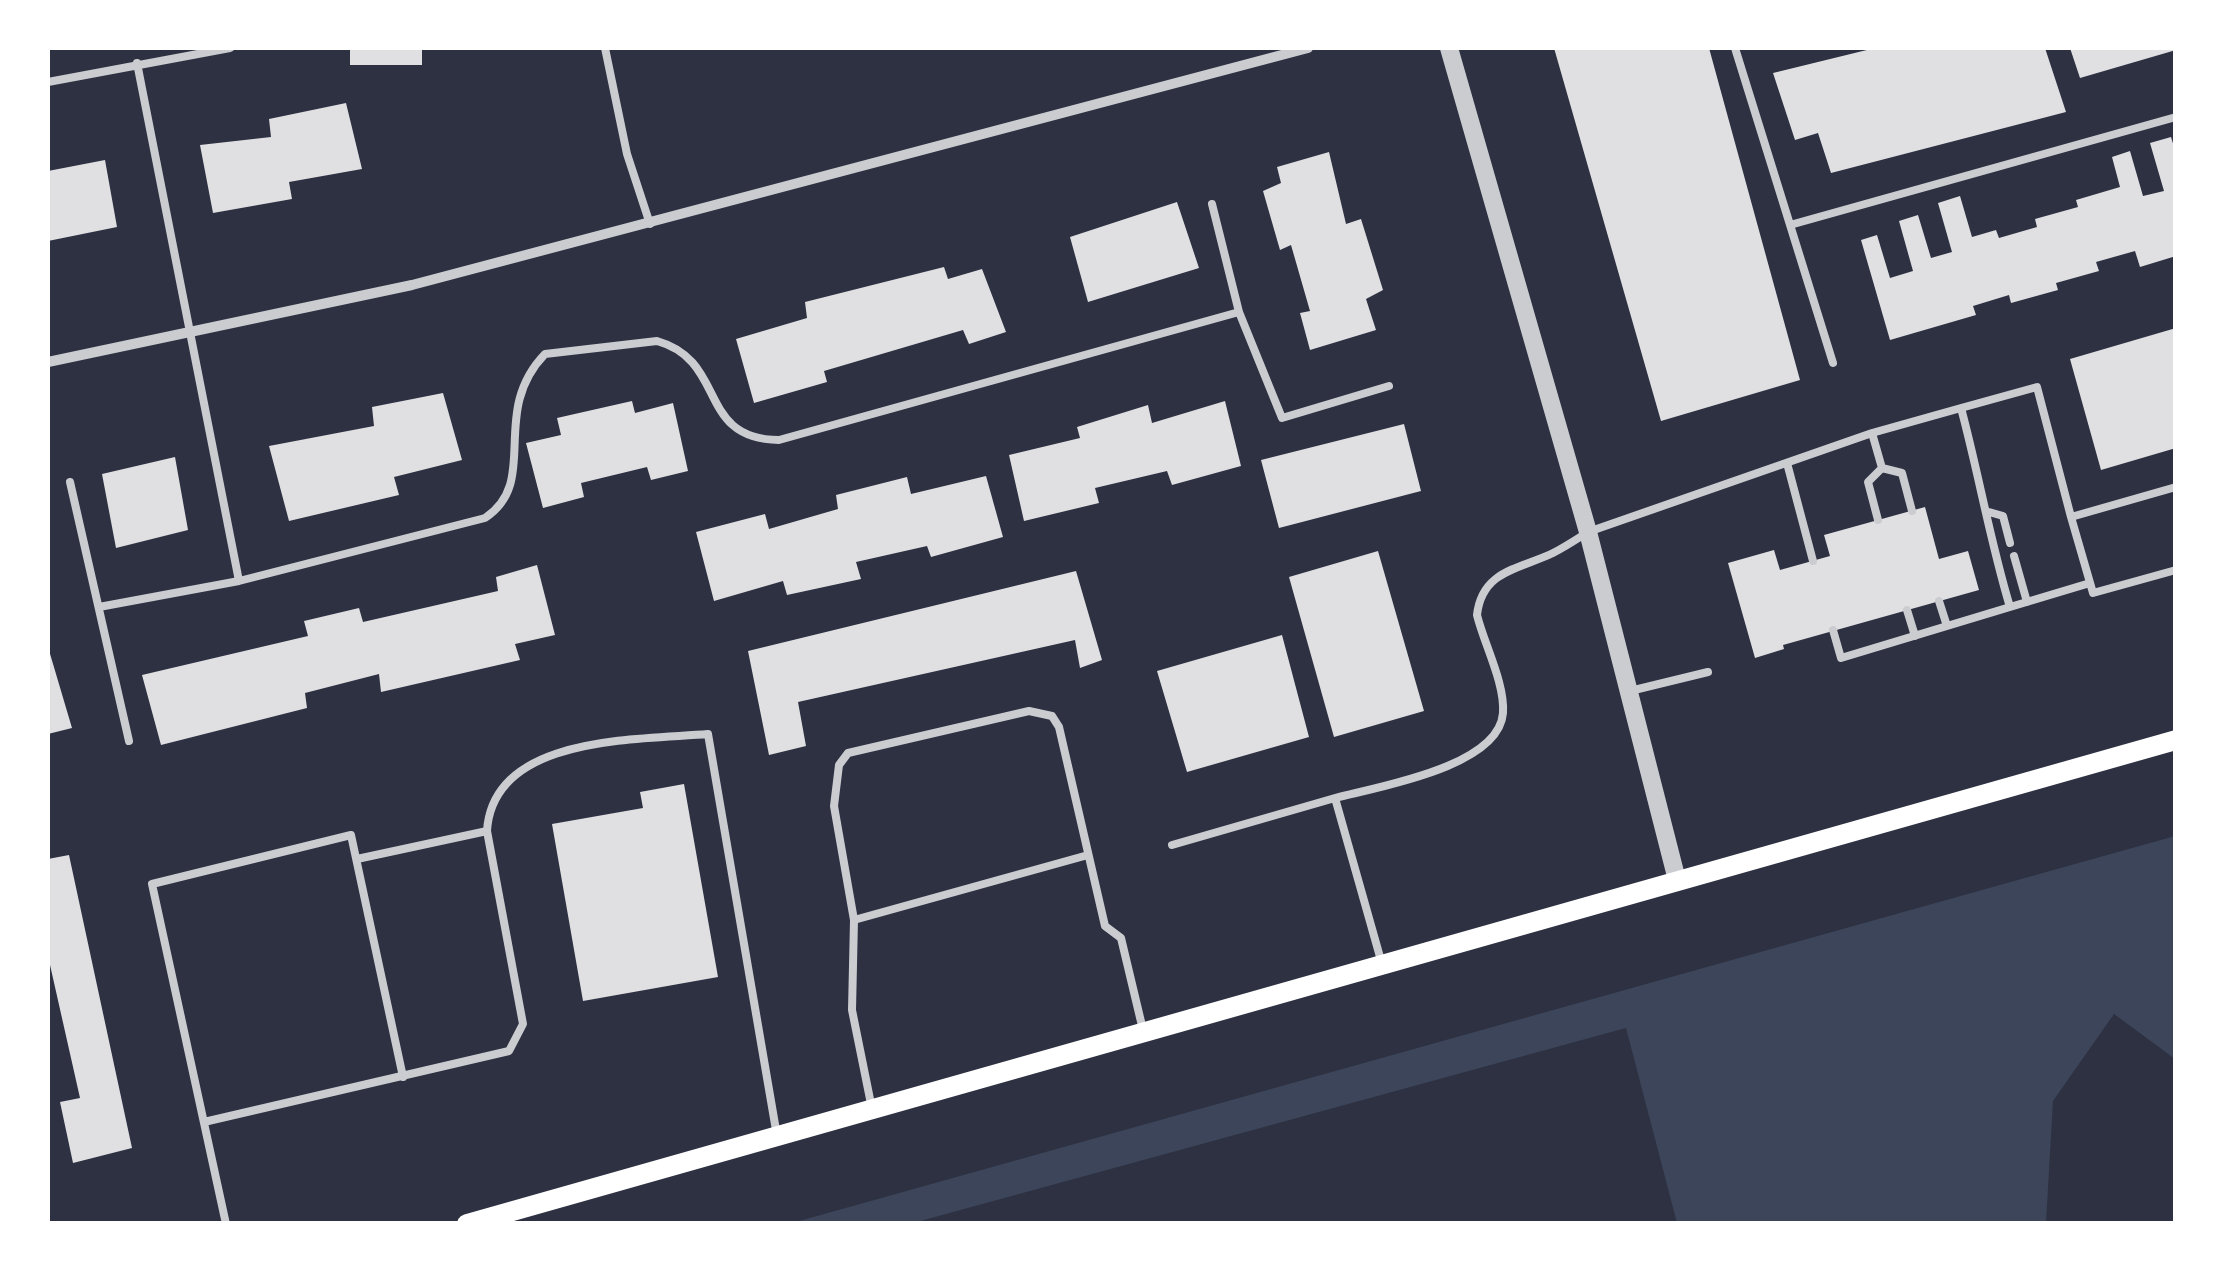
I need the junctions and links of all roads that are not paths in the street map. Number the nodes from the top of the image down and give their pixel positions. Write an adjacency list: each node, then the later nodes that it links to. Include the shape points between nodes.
1 (230, 48): 6 (lane)
2 (605, 48): 10 (lane)
3 (1308, 48): 10 (street)
4 (1449, 48): 27 (street)
5 (1735, 48): 11 (lane)
6 (137, 63): 7 (lane); 13 (lane)
7 (48, 82)
8 (2176, 117): 11 (lane)
9 (1212, 204): 12 (lane)
10 (650, 224): 13 (street)
11 (1790, 225): 15 (lane)
12 (1239, 312): 16 (lane, via 1282,418); 32 (lane, via 779,440 730,427 698,368 672,346 657,341 545,354 521,388 513,418 514,486 497,510)
13 (187, 333): 14 (street); 32 (lane)
14 (48, 362)
15 (1833, 363)
16 (1390, 386)
17 (1961, 408): 18 (lane); 24 (lane); 25 (lane, via 2037,388)
18 (1872, 434): 19 (lane); 20 (lane)
19 (1787, 462): 27 (lane); 30 (lane)
20 (1882, 468): 23 (lane, via 1902,473); 26 (lane, via 1868,482)
21 (70, 482): 36 (lane)
22 (2176, 487): 25 (lane)
23 (1912, 510)
24 (1989, 512): 28 (lane, via 2003,516); 37 (lane, via 1987,531)
25 (2071, 517): 33 (lane)
26 (1878, 520)
27 (1588, 532): 43 (street); 46 (lane, via 1498,575 1478,602 1504,710 1492,737 1444,769)
28 (2010, 543)
29 (2014, 556): 35 (lane)
30 (1813, 561)
31 (2176, 570): 33 (lane, via 2093,593)
32 (239, 581): 36 (lane)
33 (2090, 583): 35 (lane)
34 (1939, 601): 39 (lane)
35 (2028, 602): 37 (lane)
36 (99, 607): 45 (lane)
37 (2010, 607): 39 (lane)
38 (1907, 610): 41 (lane)
39 (1947, 626): 41 (lane)
40 (1833, 630): 41 (lane, via 1841,658)
41 (1915, 636)
42 (1708, 672): 43 (lane)
43 (1630, 691): 51 (street)
44 (2176, 740): 51 (main road)
45 (129, 741)
46 (1336, 798): 48 (lane); 53 (lane)
47 (487, 831): 50 (lane); 55 (lane, via 521,1035 496,1056); 58 (lane, via 492,799 515,772 582,745 708,734)
48 (1172, 845)
49 (1088, 855): 52 (lane); 52 (lane, via 1059,727 1043,711 848,753 839,764 834,806); 54 (lane, via 1105,926 1121,938)
50 (357, 858): 55 (lane); 57 (lane, via 352,836 152,884)
51 (1677, 880): 53 (main road)
52 (854, 920): 56 (lane, via 852,1010)
53 (1382, 964): 54 (main road)
54 (1144, 1032): 56 (main road)
55 (403, 1077): 57 (lane)
56 (872, 1109): 58 (main road)
57 (204, 1122): 59 (lane)
58 (776, 1136): 60 (main road)
59 (226, 1224)
60 (467, 1224)

